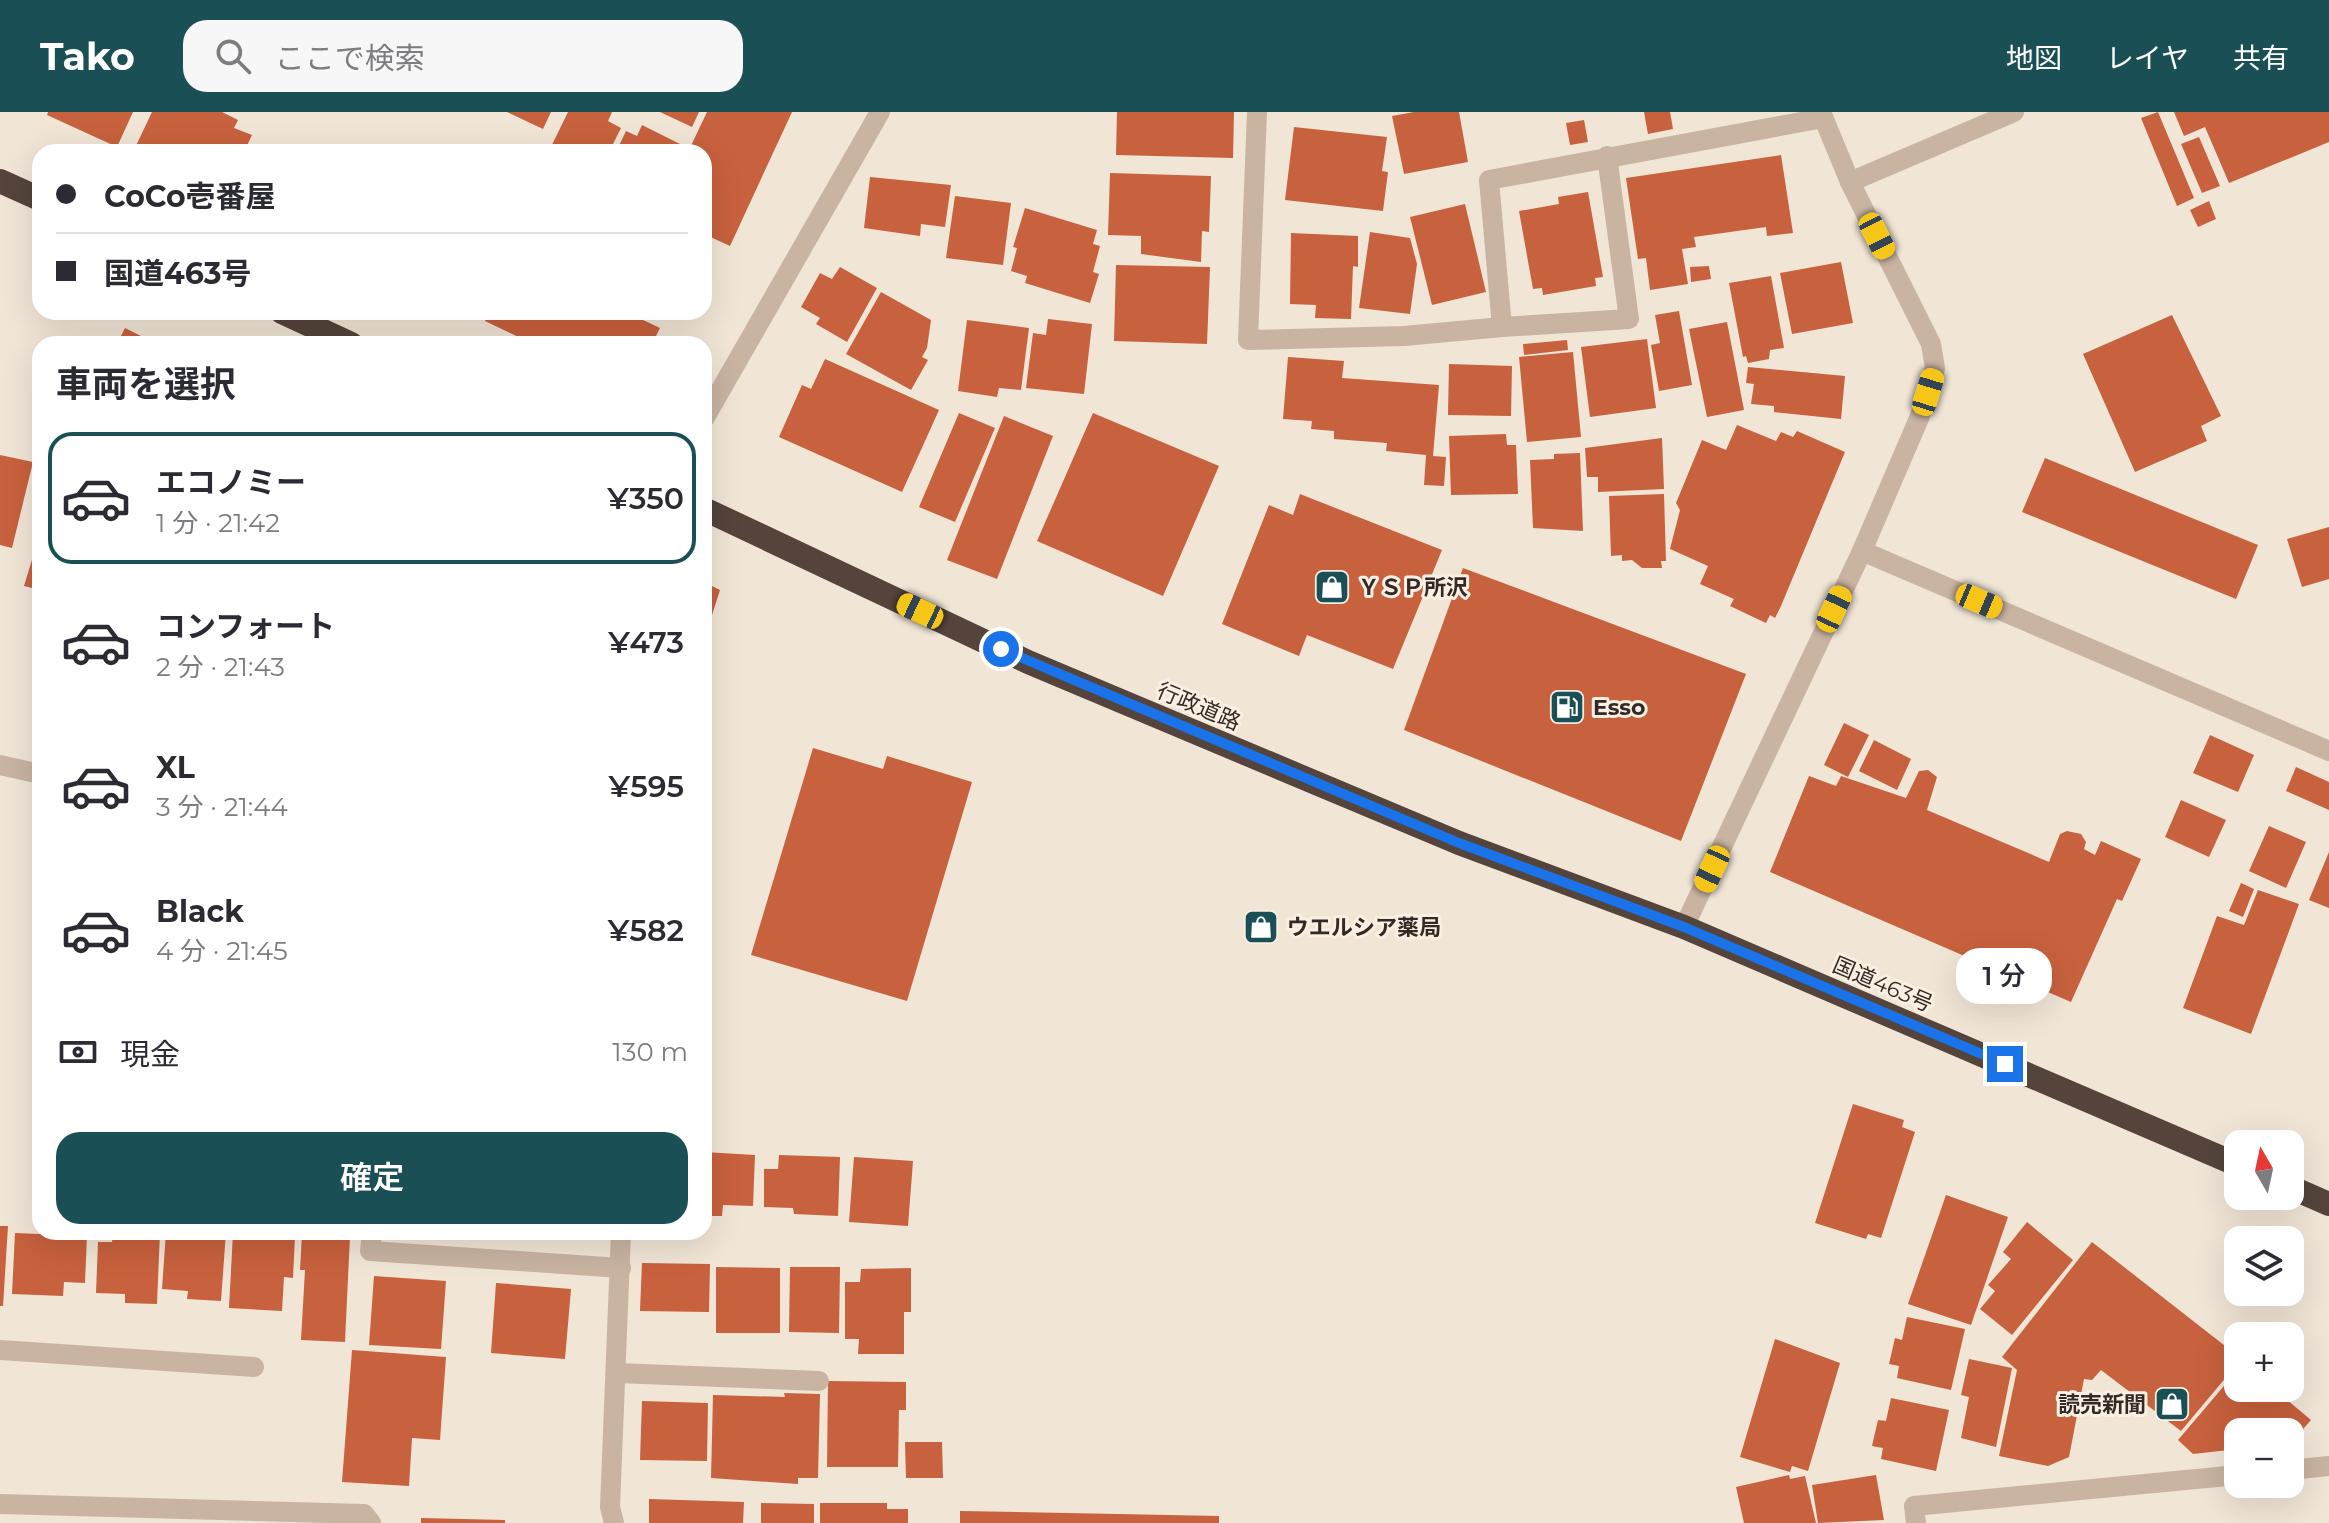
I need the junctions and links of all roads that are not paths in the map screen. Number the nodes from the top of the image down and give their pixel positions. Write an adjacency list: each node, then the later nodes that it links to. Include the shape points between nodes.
1 (880, 112): 12 (street)
2 (1257, 112): 10 (street, via 1248,340)
3 (2014, 112): 7 (street)
4 (1822, 115): 5 (street); 7 (street)
5 (1607, 156): 10 (street, via 1489,180); 10 (street, via 1629,319)
6 (0, 181): 8 (highway)
7 (1850, 182): 14 (street, via 1931,344 1935,368)
8 (32, 195)
9 (299, 320): 11 (highway)
10 (1502, 327)
11 (334, 336)
12 (712, 405)
13 (712, 513): 18 (highway, 行政道路, via 1042,668 1459,843)
14 (1862, 551): 15 (street); 18 (street)
15 (2329, 751)
16 (0, 765): 17 (street)
17 (32, 772)
18 (1684, 927): 19 (highway, 国道463号)
19 (2224, 1159)
20 (2304, 1193): 21 (highway)
21 (2329, 1204)
22 (371, 1240): 24 (street, via 370,1251)
23 (621, 1240): 24 (street)
24 (621, 1268): 27 (street)
25 (0, 1350): 26 (street)
26 (254, 1367)
27 (617, 1373): 28 (street); 34 (street, via 610,1507)
28 (819, 1381)
29 (2329, 1466): 30 (street)
30 (2304, 1469)
31 (2224, 1476): 35 (street, via 1914,1506)
32 (0, 1504): 33 (street, via 364,1514)
33 (371, 1523)
34 (614, 1523)
35 (1916, 1523)

